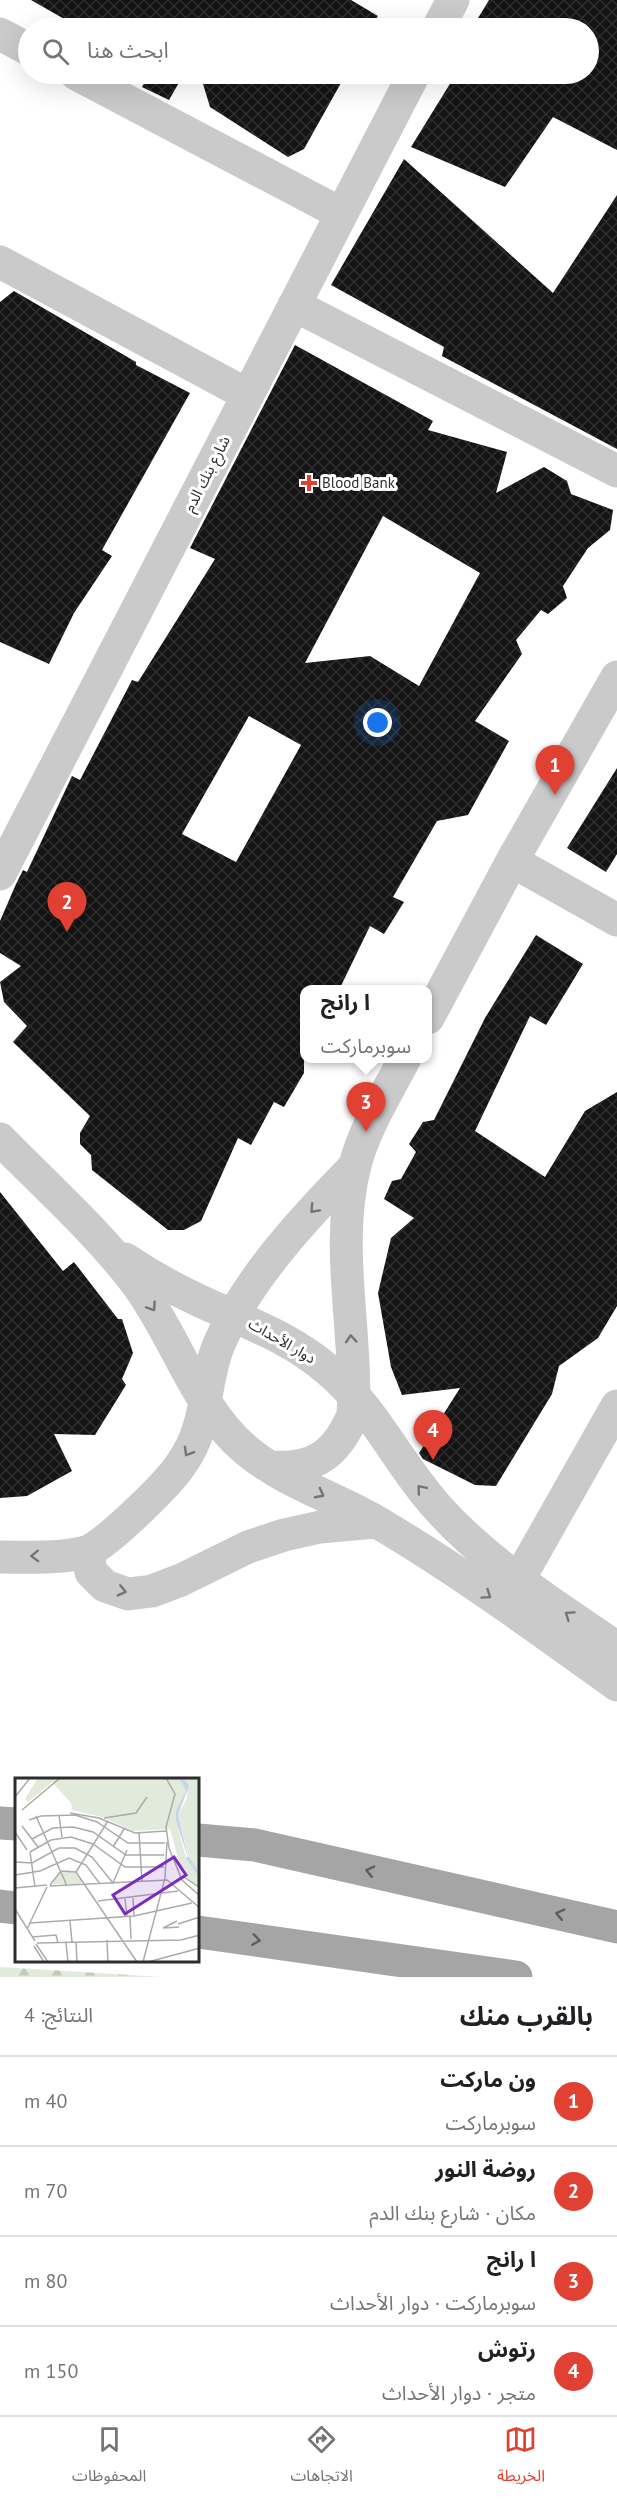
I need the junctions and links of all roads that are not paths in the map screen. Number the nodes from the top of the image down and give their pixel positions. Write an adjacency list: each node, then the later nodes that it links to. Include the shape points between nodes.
1 (453, 0): 2 (street)
2 (443, 18)
3 (0, 33): 4 (street)
4 (18, 43)
5 (95, 84): 7 (street)
6 (409, 84): 7 (street, شارع بنك الدم)
7 (340, 213): 9 (street, شارع بنك الدم)
8 (0, 262): 10 (street)
9 (294, 305): 10 (street, شارع بنك الدم); 11 (street)
10 (248, 395): 14 (street, شارع بنك الدم)
11 (617, 471)
12 (617, 677): 13 (street)
13 (512, 861): 15 (street); 16 (street)
14 (0, 874)
15 (617, 920)
16 (432, 1011)
17 (403, 1063): 19 (street, via 368,1128)
18 (0, 1139): 20 (street)
19 (355, 1166): 21 (street, one-way to 21, via 304,1220); 22 (street, one-way to 19, via 347,1277 348,1221)
20 (104, 1245): 21 (street, دوار الأحداث, via 169,1285); 23 (street, one-way to 23, via 162,1322)
21 (234, 1316): 22 (street, دوار الأحداث, via 299,1348); 23 (street, via 219,1342)
22 (354, 1394): 25 (street, via 353,1415 331,1452 292,1468); 29 (street, دوار الأحداث, one-way to 22, via 440,1510)
23 (204, 1403): 25 (street, via 244,1449); 27 (street, one-way to 27, via 195,1439 177,1470)
24 (617, 1406): 29 (street)
25 (270, 1467): 26 (street, one-way to 26)
26 (375, 1522): 27 (street, one-way to 26, via 91,1572 105,1586 128,1594 152,1591 248,1547 284,1535); 31 (street, one-way to 31)
27 (88, 1552): 28 (street, one-way to 28)
28 (0, 1557)
29 (519, 1579): 30 (street, دوار الأحداث, one-way to 29)
30 (617, 1648)
31 (617, 1685)
32 (0, 1823): 33 (main road)
33 (15, 1824)
34 (200, 1840): 37 (main road, one-way to 34, via 255,1845)
35 (0, 1906): 36 (main road)
36 (15, 1908)
37 (617, 1927)
38 (200, 1932): 39 (main road, one-way to 39)
39 (516, 1977)

